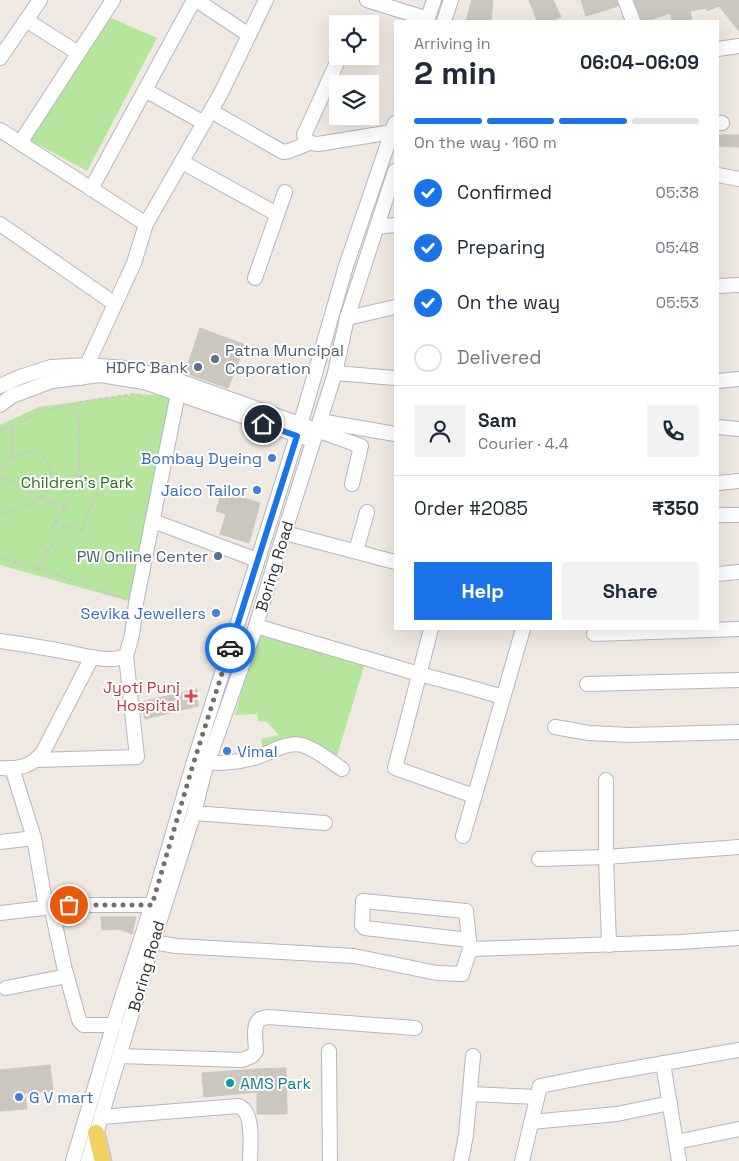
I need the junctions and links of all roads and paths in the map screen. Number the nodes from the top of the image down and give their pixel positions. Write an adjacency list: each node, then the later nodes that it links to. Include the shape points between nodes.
1 (40, 0): 9 (street)
2 (113, 0): 16 (street)
3 (195, 0): 13 (street); 19 (street)
4 (266, 0): 13 (street)
5 (366, 0): 10 (street)
6 (434, 0): 10 (street)
7 (451, 0): 11 (street)
8 (625, 0): 12 (street)
9 (26, 20): 16 (street); 17 (street)
10 (427, 20)
11 (445, 20)
12 (633, 20)
13 (249, 34): 20 (street)
14 (739, 46): 15 (street)
15 (719, 49)
16 (78, 53): 23 (street)
17 (0, 58)
18 (336, 65): 24 (street, via 304,134)
19 (145, 90): 20 (street); 29 (street)
20 (207, 117): 24 (street, via 283,152); 25 (street)
21 (394, 127): 24 (street, via 318,144); 56 (street, via 346,266)
22 (0, 130): 23 (street)
23 (20, 143): 29 (street)
24 (309, 143)
25 (182, 162): 31 (street); 33 (street)
26 (394, 174): 35 (street, Boring Road)
27 (719, 175): 28 (street)
28 (739, 179)
29 (91, 189): 33 (street)
30 (285, 192): 31 (street)
31 (277, 214): 36 (street)
32 (0, 224): 39 (street)
33 (146, 224): 39 (street, via 134,263)
34 (394, 225): 35 (street)
35 (377, 227): 41 (street, Boring Road)
36 (256, 278)
37 (739, 285): 38 (street)
38 (719, 286)
39 (115, 304): 42 (street)
40 (394, 307): 41 (street)
41 (347, 318): 43 (street, Boring Road)
42 (87, 365): 44 (street); 48 (street, via 51,367); 56 (street, via 125,368 174,379)
43 (335, 373): 45 (street); 58 (street, Boring Road)
44 (82, 378): 49 (street, via 100,376 144,382); 52 (street, via 52,381 12,396)
45 (394, 378)
46 (739, 379): 47 (street)
47 (719, 381)
48 (0, 386)
49 (178, 393): 56 (street); 73 (street)
50 (143, 395): 51 (path)
51 (76, 404): 53 (path, via 45,410); 63 (path, via 79,470)
52 (0, 405)
53 (12, 426): 57 (path); 60 (path)
54 (719, 427): 55 (street)
55 (739, 429)
56 (299, 430): 58 (street); 78 (street)
57 (0, 431)
58 (317, 431): 59 (street); 66 (street, via 361,446); 75 (street, Boring Road)
59 (394, 434)
60 (14, 457): 61 (path); 67 (path, via 35,452 43,456 50,466 52,478 49,488)
61 (0, 466)
62 (0, 476): 67 (path)
63 (76, 476): 68 (path); 74 (path, via 100,484 82,530)
64 (739, 481): 65 (street)
65 (719, 483)
66 (352, 484)
67 (40, 498): 68 (path); 70 (path)
68 (65, 507): 74 (path)
69 (367, 512): 76 (street)
70 (0, 514)
71 (739, 515): 72 (street)
72 (719, 516)
73 (153, 521): 78 (street); 83 (street)
74 (56, 522): 80 (path, via 53,525 54,542)
75 (284, 533): 76 (street); 84 (street, Boring Road)
76 (356, 551): 79 (street)
77 (0, 558): 80 (path)
78 (257, 560): 101 (street)
79 (394, 562)
80 (37, 568): 83 (path)
81 (739, 572): 82 (street)
82 (719, 574)
83 (136, 604): 92 (street)
84 (256, 626): 94 (street); 101 (street, Boring Road)
85 (739, 628): 86 (street)
86 (719, 629)
87 (431, 630): 94 (street)
88 (522, 630): 97 (street)
89 (691, 630): 90 (street)
90 (594, 634)
91 (0, 641): 93 (street)
92 (126, 656): 93 (street, via 120,659); 100 (street, via 137,757)
93 (92, 657): 100 (street)
94 (419, 674): 97 (street); 105 (street, via 395,768)
95 (739, 680): 96 (street)
96 (587, 684)
97 (503, 697): 105 (street)
98 (555, 727): 99 (street, via 630,735)
99 (739, 732)
100 (36, 760): 102 (street)
101 (201, 762): 103 (street, via 252,759 294,744 310,748); 106 (street, Boring Road); 114 (street)
102 (6, 768): 109 (street)
103 (342, 768)
104 (606, 780): 112 (street)
105 (474, 796): 108 (street)
106 (194, 813): 107 (street); 118 (street, Boring Road)
107 (325, 823)
108 (463, 836)
109 (34, 838): 110 (street); 115 (street)
110 (0, 842)
111 (739, 847): 112 (street)
112 (606, 857): 113 (street); 120 (street)
113 (539, 859)
114 (152, 905): 115 (street); 118 (street)
115 (49, 907): 116 (street); 121 (street)
116 (0, 913)
117 (739, 938): 120 (street)
118 (146, 941): 119 (street, via 176,946 354,956 437,973 462,974); 123 (street); 127 (street, Boring Road)
119 (470, 945): 119 (street, via 466,911 363,901 362,925 365,928); 120 (street)
120 (609, 945)
121 (67, 976): 122 (street); 123 (street, via 83,1025)
122 (6, 988)
123 (114, 1025): 137 (street)
124 (415, 1028): 127 (street, via 268,1016 256,1024 256,1051 242,1060)
125 (739, 1050): 129 (street)
126 (329, 1051): 141 (street)
127 (119, 1056): 134 (street, Boring Road)
128 (473, 1056): 130 (street)
129 (663, 1063): 131 (street, via 540,1086); 132 (street)
130 (470, 1094): 131 (street); 142 (street)
131 (537, 1097): 133 (street)
132 (670, 1103): 133 (street, via 617,1114); 136 (street)
133 (531, 1122): 143 (street)
134 (99, 1125): 138 (street, Boring Road); 139 (main road); 140 (street, via 243,1107 250,1130)
135 (739, 1129): 136 (street)
136 (676, 1142): 144 (street)
137 (73, 1161)
138 (88, 1161)
139 (102, 1161)
140 (250, 1161)
141 (330, 1161)
142 (461, 1161)
143 (522, 1161)
144 (679, 1161)

